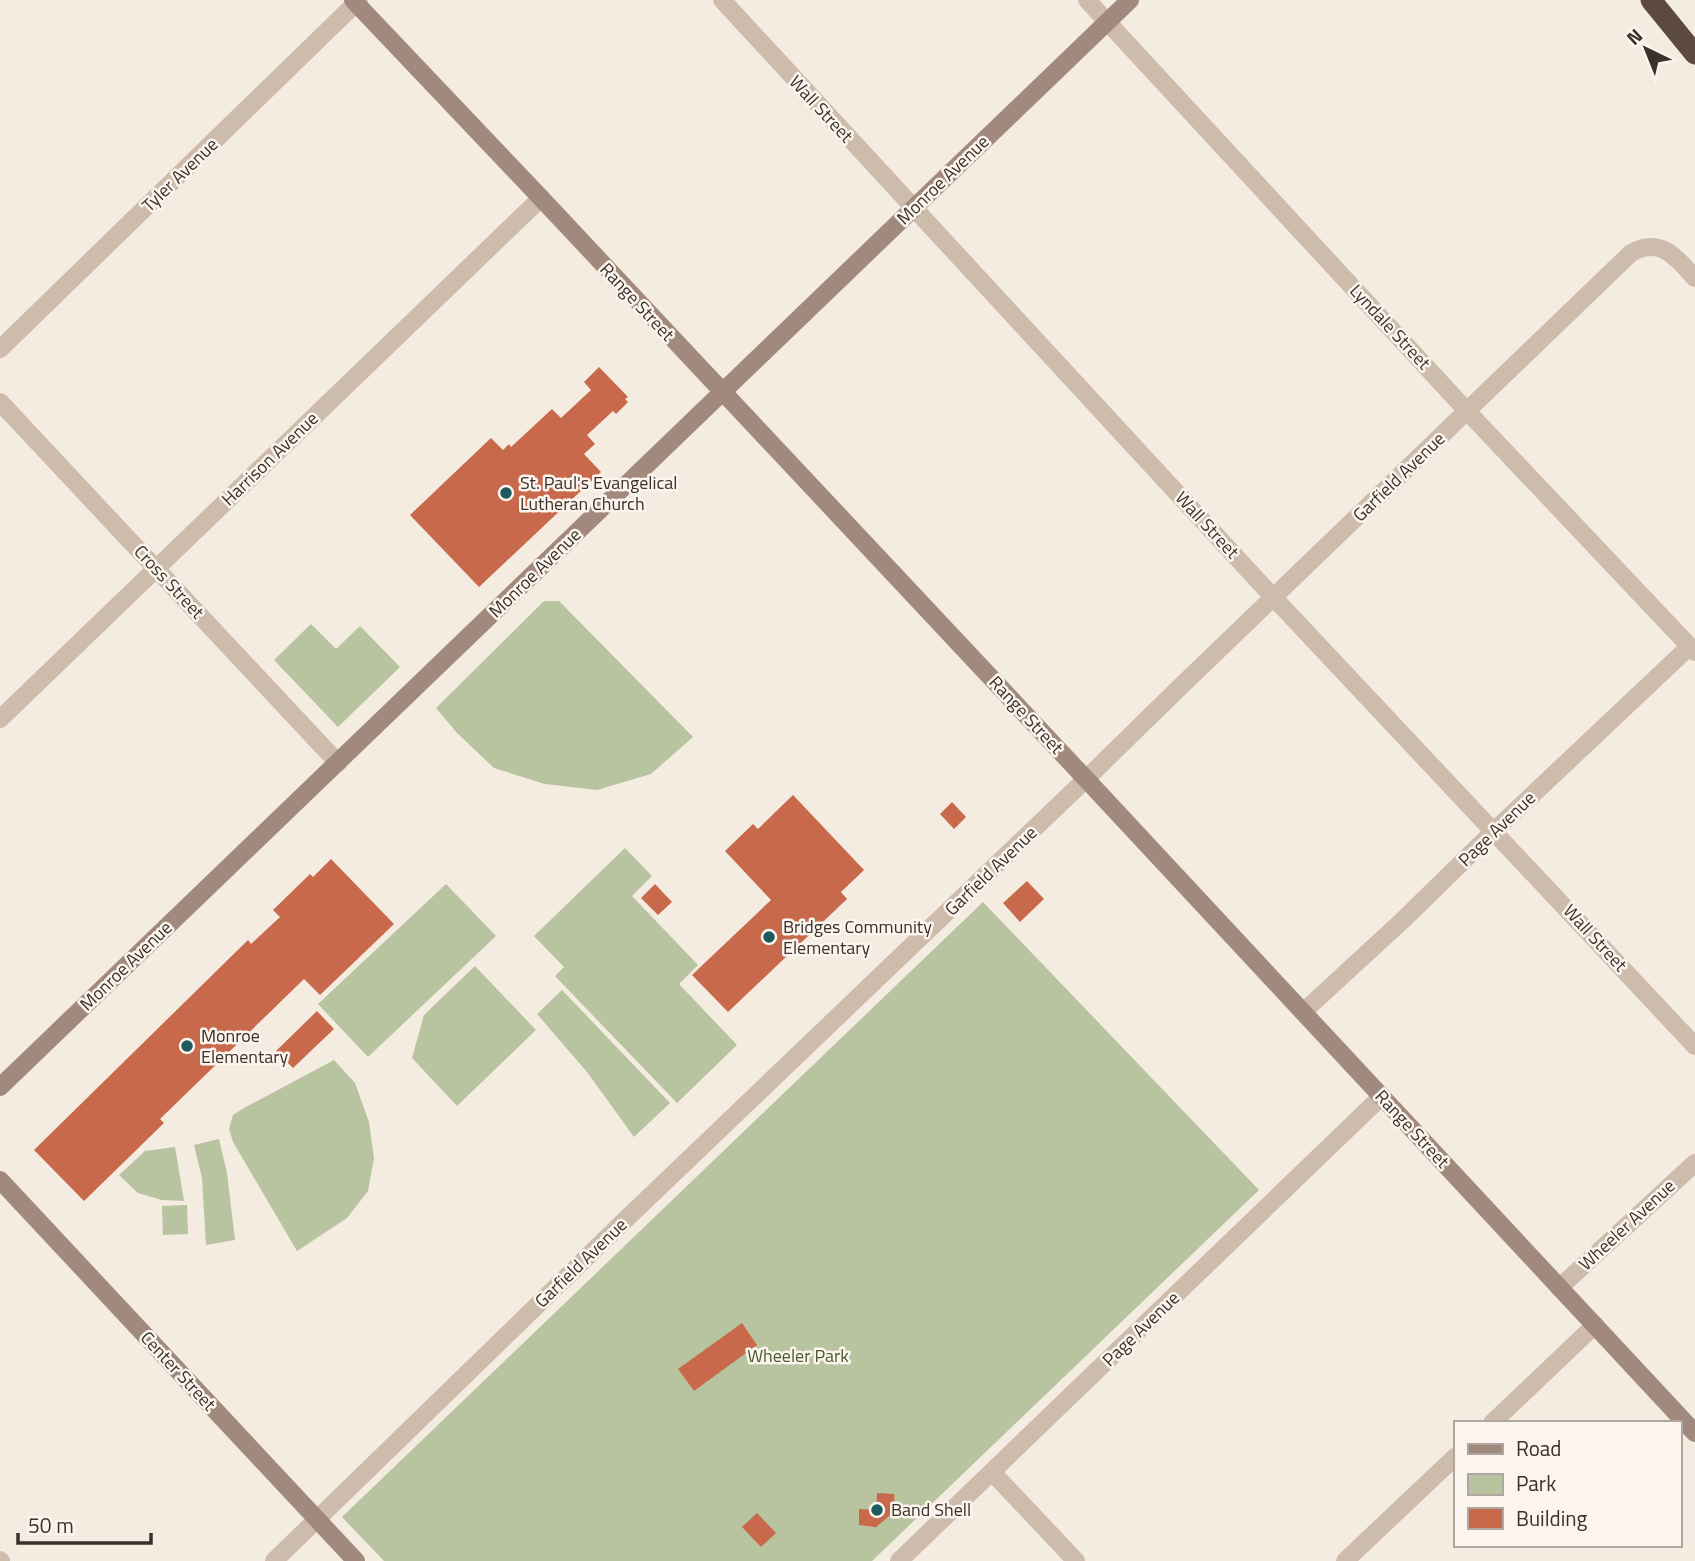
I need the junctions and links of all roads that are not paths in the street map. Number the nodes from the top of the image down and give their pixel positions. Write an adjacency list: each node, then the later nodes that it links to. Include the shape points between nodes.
1 (722, 0): 9 (street, Wall Street)
2 (1087, 0): 6 (street, Lyndale Street)
3 (1130, 0): 6 (street, Monroe Avenue)
4 (1651, 0): 7 (highway)
5 (356, 1): 8 (street, Range Street); 11 (street, Tyler Avenue)
6 (1107, 22): 9 (street, Monroe Avenue); 14 (street, Lyndale Street)
7 (1695, 54)
8 (541, 198): 12 (street, Range Street); 15 (street, Harrison Avenue)
9 (913, 209): 12 (street, Monroe Avenue); 16 (street, Wall Street)
10 (1695, 278): 14 (street, Garfield Avenue, via 1662,249 1641,247)
11 (0, 349)
12 (722, 393): 19 (street, Monroe Avenue); 20 (street, Range Street)
13 (0, 402): 15 (street, Cross Street)
14 (1467, 411): 16 (street, Garfield Avenue); 17 (street, Lyndale Street)
15 (157, 568): 18 (street, Harrison Avenue); 19 (street, Cross Street)
16 (1274, 597): 20 (street, Garfield Avenue); 21 (street, Wall Street)
17 (1692, 649): 21 (street, Page Avenue)
18 (0, 719)
19 (338, 763): 24 (street, Monroe Avenue)
20 (1086, 779): 22 (street, Range Street); 34 (street, Garfield Avenue)
21 (1494, 831): 22 (street, Page Avenue); 23 (street, Wall Street)
22 (1303, 1012): 25 (street, Range Street)
23 (1695, 1046)
24 (0, 1087)
25 (1382, 1096): 28 (street, Range Street); 33 (street, Page Avenue)
26 (1695, 1163): 28 (street, Wheeler Avenue)
27 (0, 1180): 34 (street, Center Street)
28 (1559, 1288): 29 (street, Range Street)
29 (1595, 1325): 30 (street); 31 (street, Range Street)
30 (1494, 1421)
31 (1695, 1433)
32 (1454, 1458): 39 (street)
33 (992, 1472): 37 (street, Page Avenue); 38 (street)
34 (317, 1519): 35 (street, Garfield Avenue); 36 (street, Center Street)
35 (274, 1561)
36 (356, 1561)
37 (899, 1561)
38 (1076, 1561)
39 (1345, 1561)

